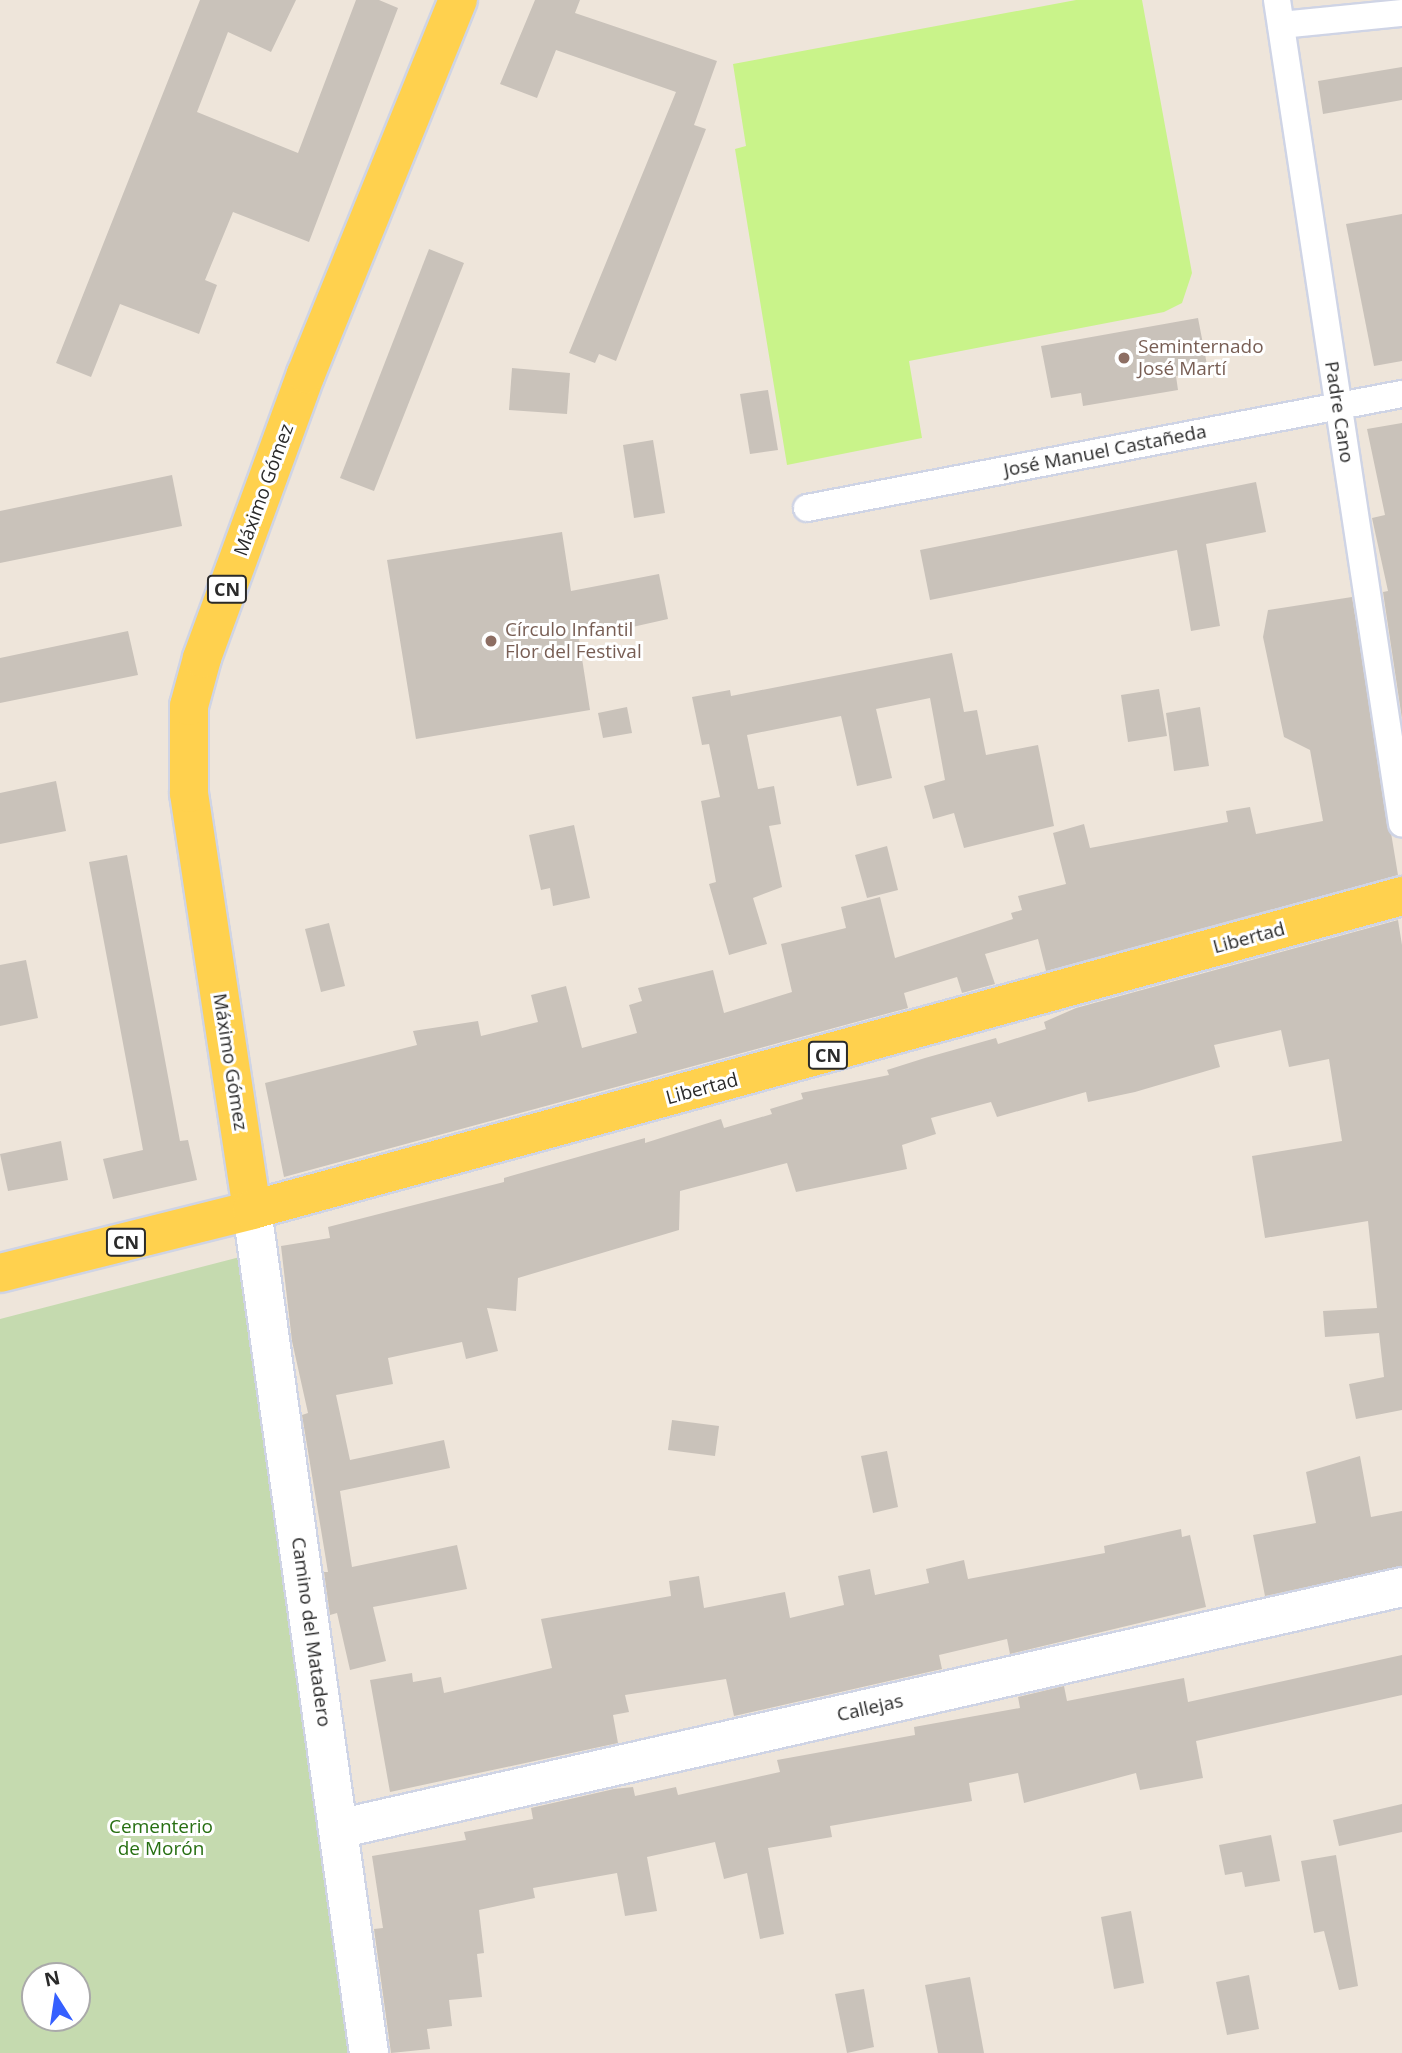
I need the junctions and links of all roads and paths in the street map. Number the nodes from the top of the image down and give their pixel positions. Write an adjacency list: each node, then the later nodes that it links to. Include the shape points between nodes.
1 (458, 0): 9 (main road, Máximo Gómez / CN, via 306,374 202,658 190,706 189,793)
2 (1279, 13): 3 (street); 5 (street, Padre Cano)
3 (1402, 13)
4 (1402, 394): 5 (street, José Manuel Castañeda)
5 (1338, 406): 6 (street, José Manuel Castañeda); 7 (street, Padre Cano)
6 (807, 508)
7 (1402, 824)
8 (1402, 896): 9 (main road, Libertad / CN)
9 (253, 1210): 10 (main road, Libertad / CN); 12 (main road, Camino del Matadero)
10 (0, 1273)
11 (1402, 1587): 12 (main road, Callejas)
12 (338, 1829): 13 (main road, Camino del Matadero)
13 (369, 2053)

